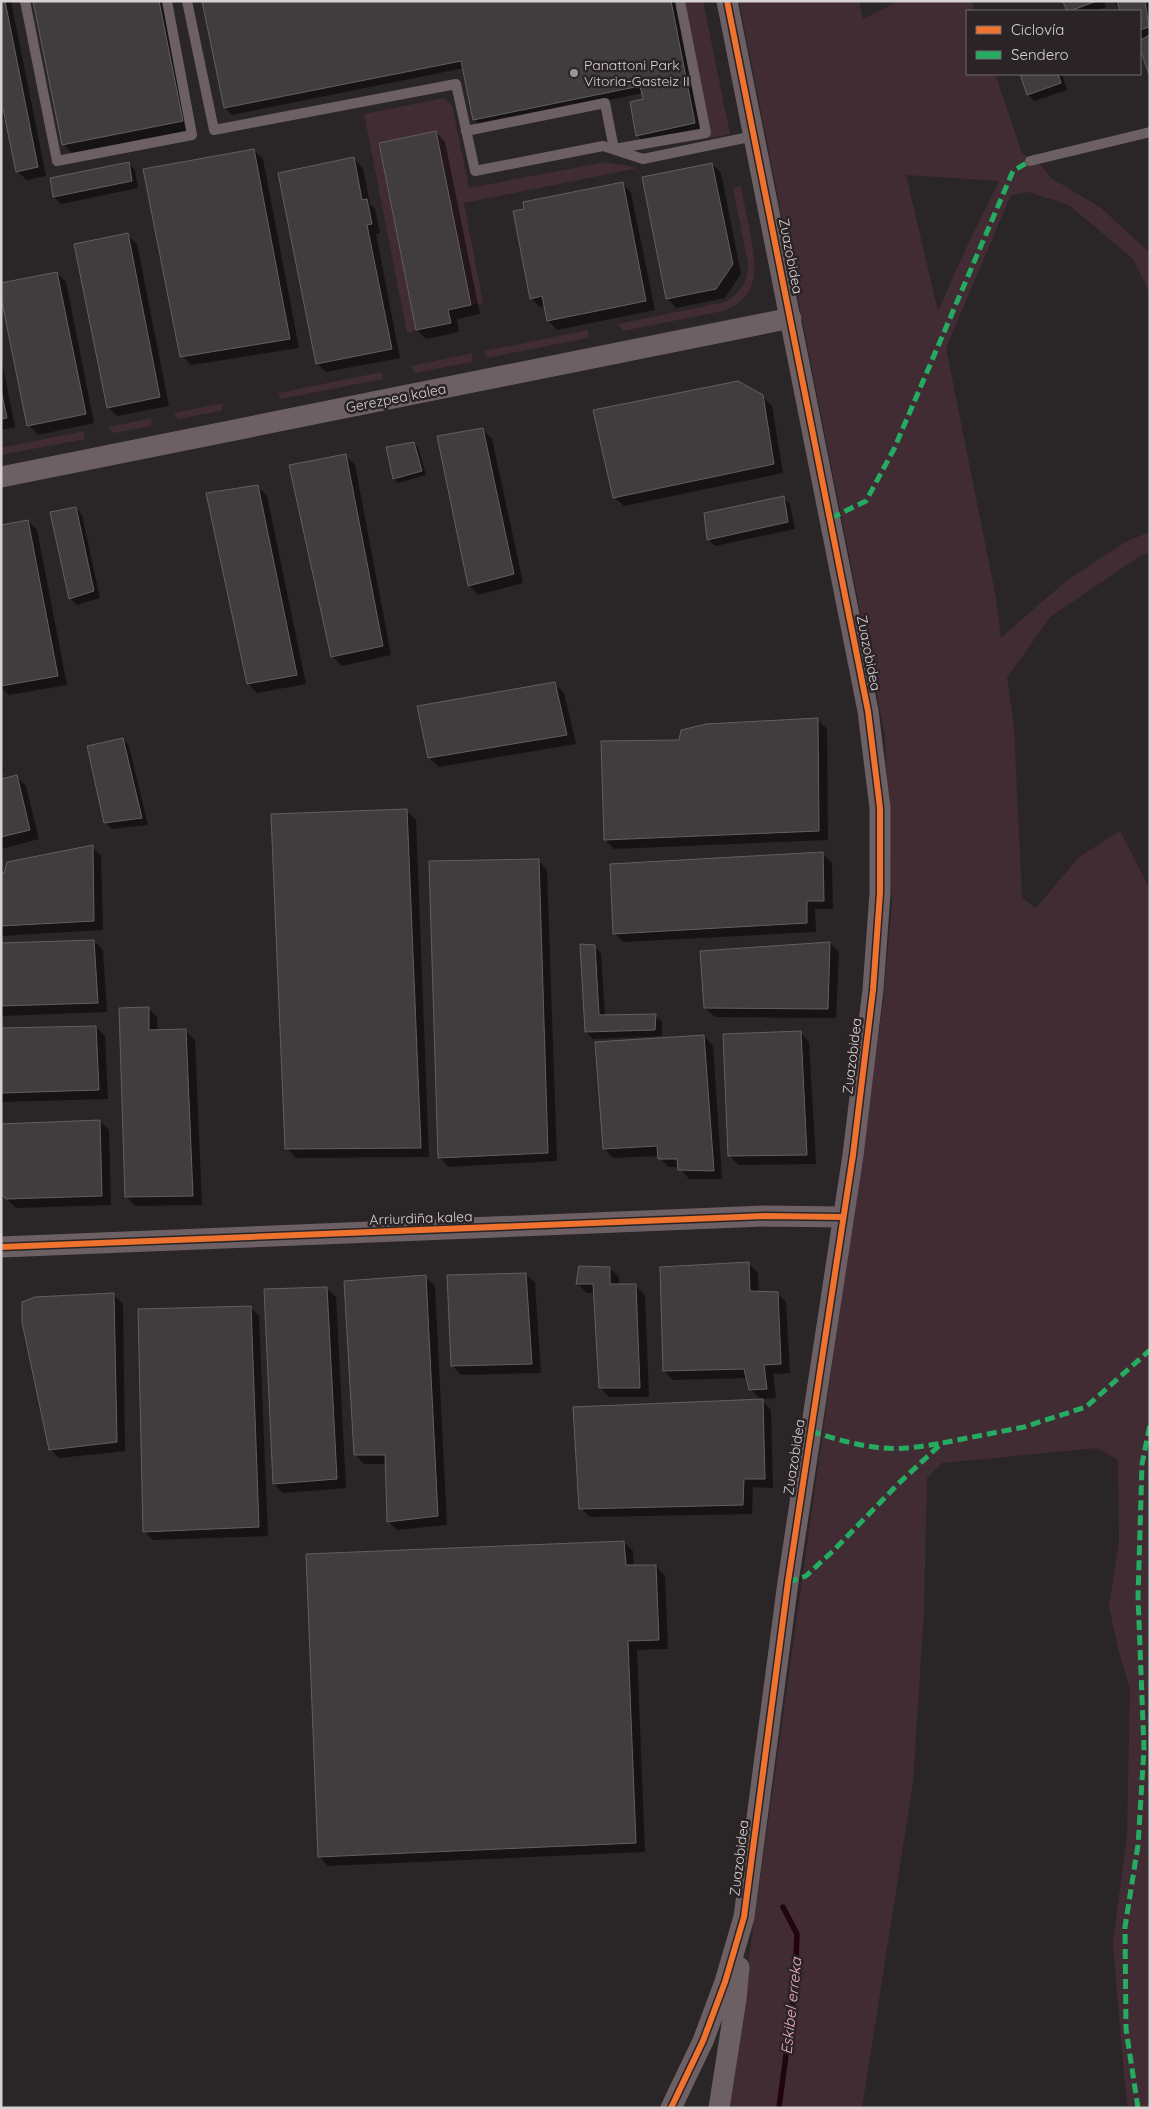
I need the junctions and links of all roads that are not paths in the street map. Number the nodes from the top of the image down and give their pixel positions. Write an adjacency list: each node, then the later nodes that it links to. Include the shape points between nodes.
1 (25, 1): 2 (lane, via 57,161 192,135)
2 (167, 1)
3 (187, 1): 6 (lane, via 214,130 456,84)
4 (680, 1): 9 (lane, via 706,133)
5 (727, 1): 8 (street, Zuazobidea)
6 (466, 131): 9 (lane, via 474,171 603,146); 9 (lane, via 605,103)
7 (1150, 132): 10 (lane)
8 (754, 136): 9 (lane, via 643,159); 11 (street, Zuazobidea)
9 (614, 149)
10 (1030, 161)
11 (791, 318): 12 (street, Gerezpea kalea); 13 (street, Zuazobidea, via 868,711 880,808 880,893 873,990)
12 (1, 477)
13 (843, 1217): 14 (street, Arriurdiña kalea, via 766,1216); 15 (street, Zuazobidea, via 788,1582)
14 (1, 1247)
15 (744, 1917): 16 (street, Zuazobidea, via 726,1982 703,2041); 17 (street, via 736,1999)
16 (671, 2108)
17 (719, 2108)

